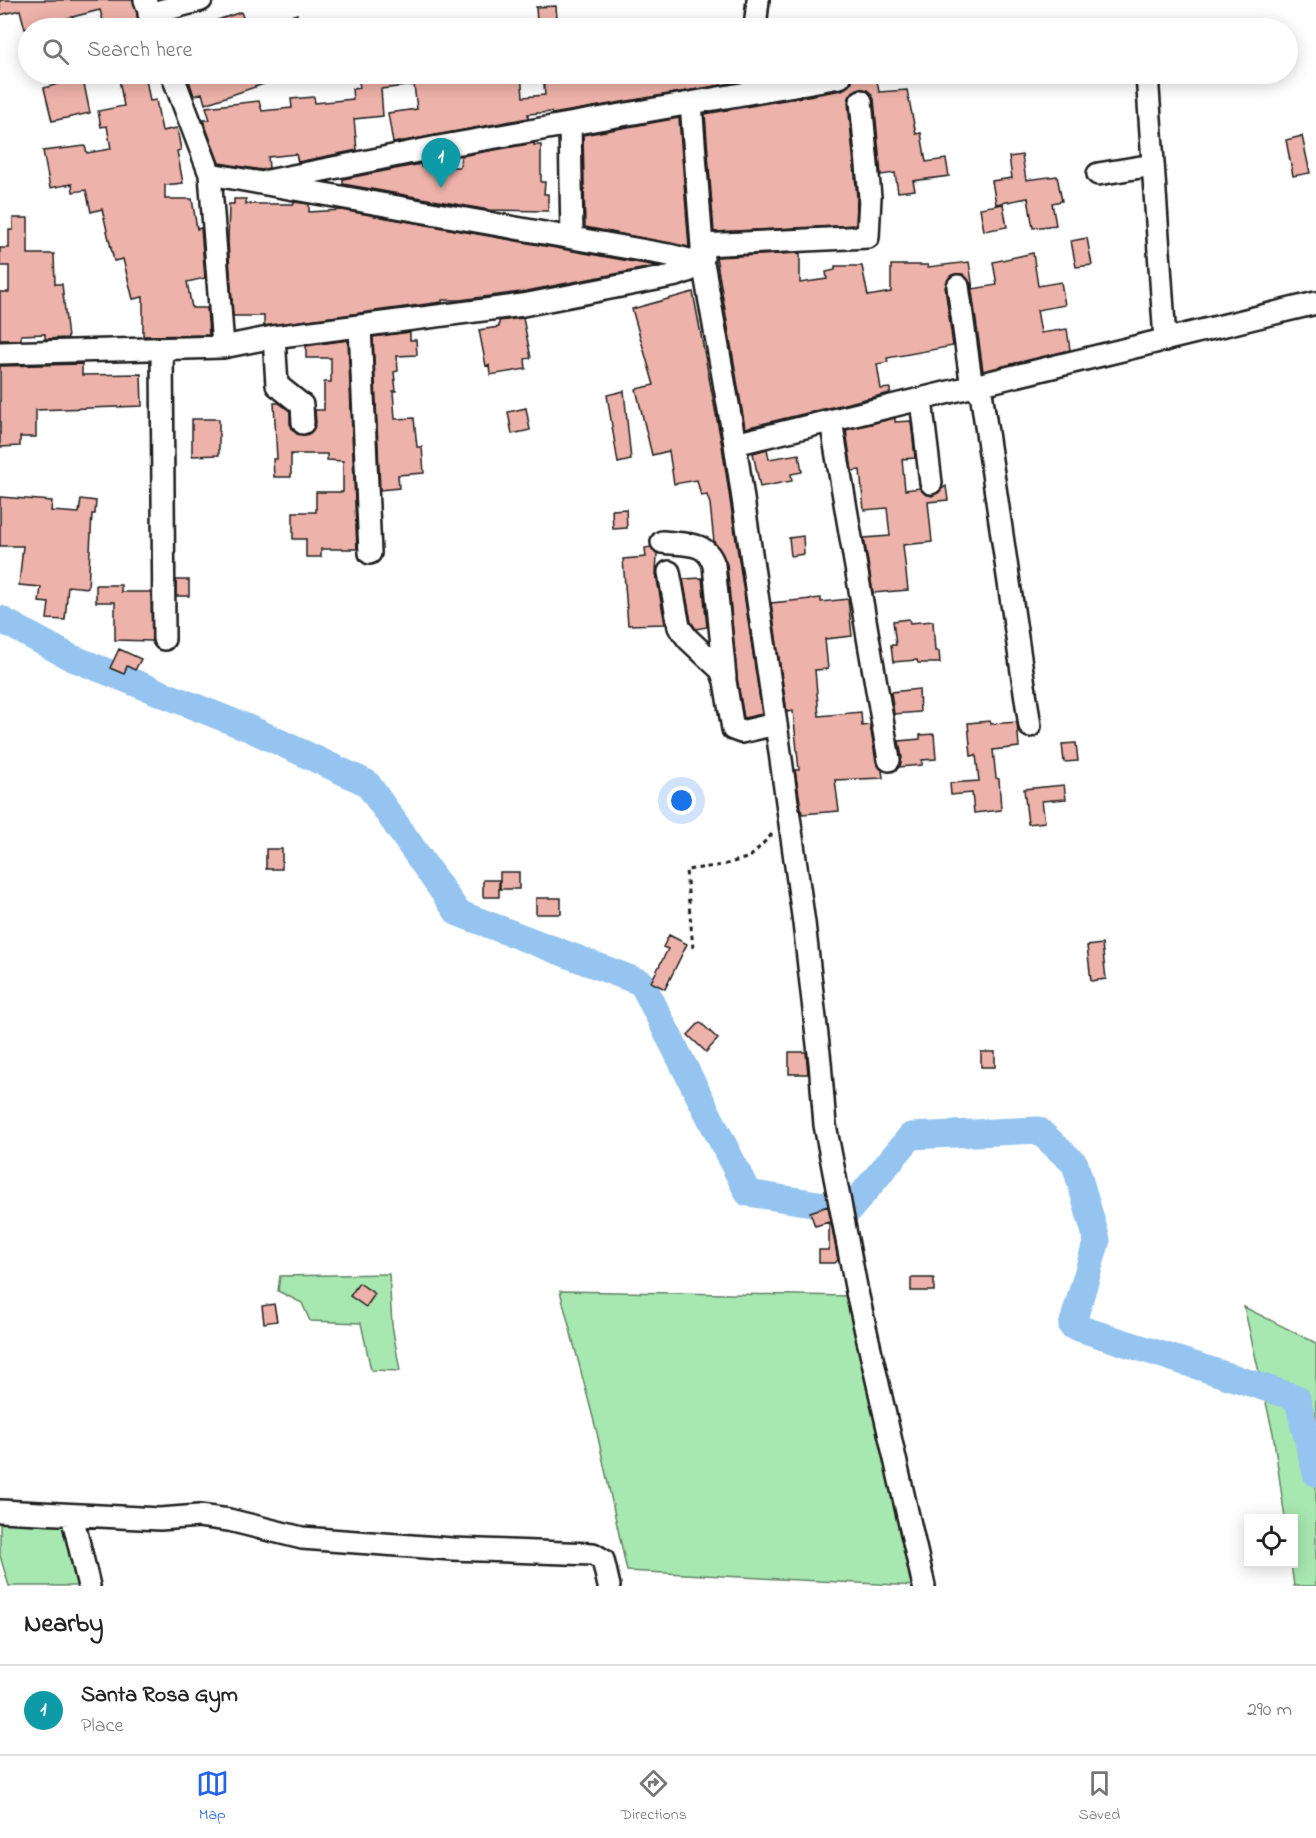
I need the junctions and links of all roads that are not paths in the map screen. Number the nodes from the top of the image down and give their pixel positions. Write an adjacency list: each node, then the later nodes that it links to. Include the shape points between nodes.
1 (201, 0): 3 (street)
2 (758, 0): 4 (street)
3 (150, 14)
4 (756, 18)
5 (176, 84): 12 (street)
6 (746, 84): 9 (street)
7 (1148, 84): 11 (street)
8 (861, 101): 16 (street, via 870,197 868,237)
9 (691, 103): 10 (street); 16 (street)
10 (570, 124): 14 (street); 15 (street)
11 (1153, 165): 13 (street); 21 (street)
12 (210, 174): 14 (street); 22 (street)
13 (1098, 174)
14 (256, 183): 15 (street)
15 (572, 238): 16 (street)
16 (701, 258): 19 (street, via 688,271 677,275 594,292); 29 (street)
17 (958, 286): 25 (street)
18 (1316, 303): 21 (street)
19 (360, 326): 20 (street); 32 (street)
20 (274, 338): 22 (street); 28 (street, via 277,386 302,405)
21 (1165, 340): 25 (street)
22 (223, 347): 23 (street)
23 (162, 348): 24 (street); 34 (street)
24 (0, 353)
25 (976, 387): 26 (street); 37 (street)
26 (921, 400): 27 (street); 30 (street)
27 (831, 421): 29 (street); 38 (street)
28 (303, 423)
29 (735, 444): 36 (street)
30 (931, 483)
31 (662, 542): 35 (street, via 703,547 710,552)
32 (370, 553)
33 (669, 572): 35 (street, via 682,633 714,663)
34 (164, 639)
35 (725, 681): 36 (street, via 733,729 741,732)
36 (776, 724): 43 (street, via 830,1152)
37 (1030, 726)
38 (889, 760)
39 (0, 1511): 40 (street)
40 (72, 1515): 41 (street); 42 (street, via 160,1519 199,1516 302,1538 593,1554 603,1560)
41 (89, 1586)
42 (609, 1586)
43 (924, 1586)

